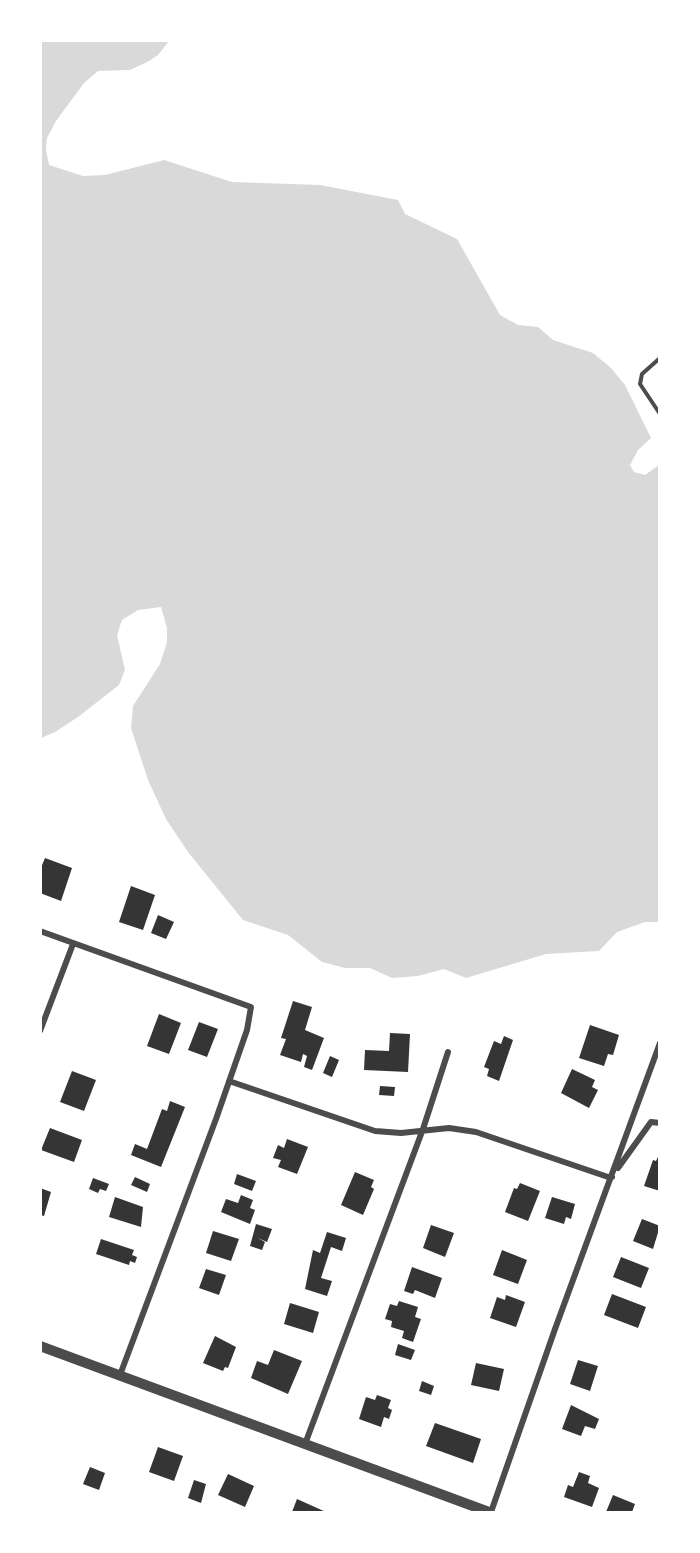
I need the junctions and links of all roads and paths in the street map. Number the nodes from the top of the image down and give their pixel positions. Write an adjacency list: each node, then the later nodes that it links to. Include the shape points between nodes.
1 (660, 357): 2 (lane, via 642,374 640,384)
2 (660, 414)
3 (40, 931): 4 (street)
4 (72, 944): 5 (street); 8 (street, via 251,1007)
5 (40, 1031)
6 (660, 1043): 11 (street)
7 (448, 1052): 10 (street)
8 (229, 1081): 10 (street, via 375,1131 400,1133); 13 (street)
9 (660, 1123): 11 (street, via 651,1122 640,1133)
10 (423, 1129): 11 (street, via 476,1132); 14 (street)
11 (611, 1178): 15 (street)
12 (40, 1346): 13 (street)
13 (120, 1375): 14 (street)
14 (305, 1444): 15 (street)
15 (490, 1512)

